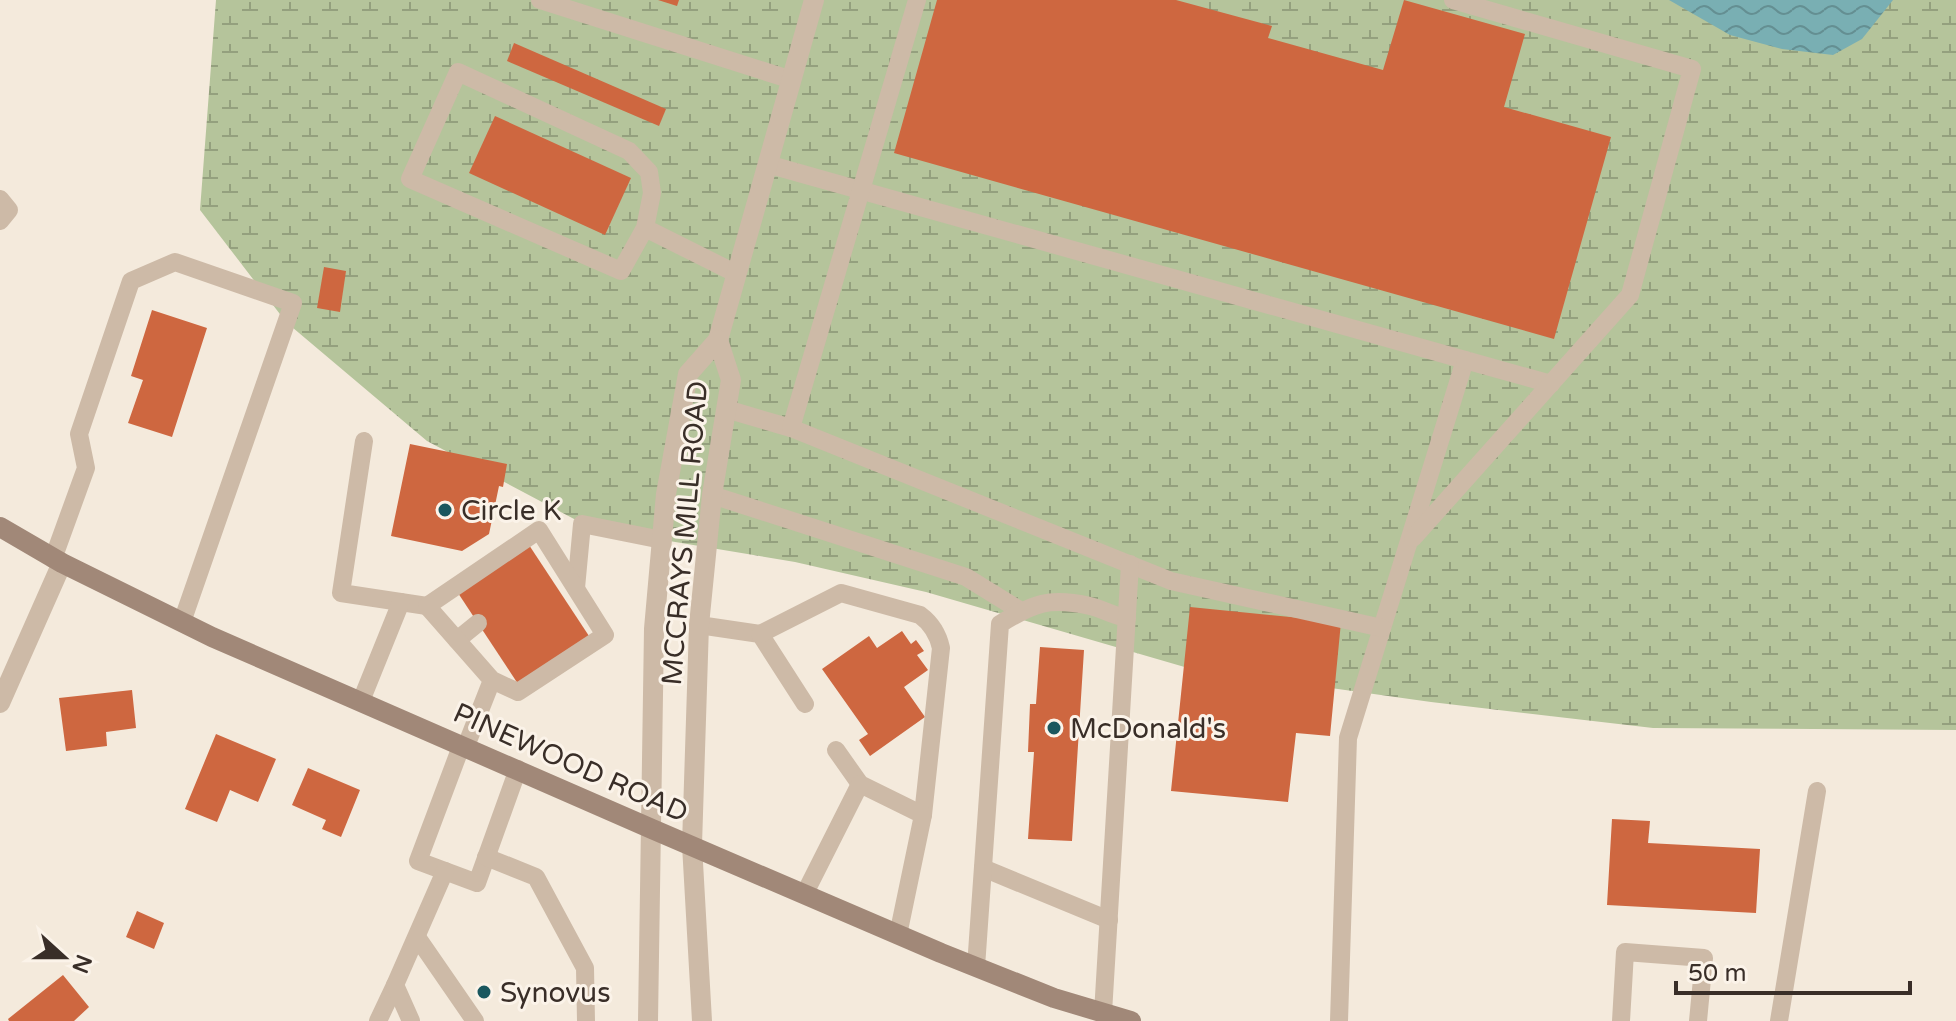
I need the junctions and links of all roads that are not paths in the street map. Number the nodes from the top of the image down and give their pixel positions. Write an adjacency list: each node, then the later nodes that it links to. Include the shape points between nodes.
1 (540, 0): 5 (lane)
2 (814, 0): 5 (street, MCCRAYS MILL ROAD)
3 (917, 0): 7 (lane)
4 (1453, 0): 14 (lane, via 1692,69 1630,295)
5 (792, 80): 6 (street, MCCRAYS MILL ROAD)
6 (767, 164): 7 (lane); 11 (street, MCCRAYS MILL ROAD)
7 (859, 190): 13 (lane); 16 (lane)
8 (0, 199): 9 (lane, via 9,210)
9 (0, 221)
10 (645, 228): 10 (lane, via 652,193 649,172 629,151 458,72 410,179 621,271); 11 (lane)
11 (737, 274): 12 (street, MCCRAYS MILL ROAD)
12 (718, 340): 15 (street, MCCRAYS MILL ROAD, via 731,380); 20 (street, MCCRAYS MILL ROAD, via 688,374)
13 (1465, 360): 14 (lane); 21 (lane)
14 (1551, 384): 21 (lane)
15 (726, 409): 16 (lane); 18 (street, MCCRAYS MILL ROAD)
16 (791, 428): 23 (lane)
17 (364, 441): 25 (lane, via 341,593)
18 (712, 495): 27 (lane, via 966,577); 31 (street, MCCRAYS MILL ROAD)
19 (0, 527): 22 (main road, PINEWOOD ROAD)
20 (662, 540): 24 (lane, via 582,524); 46 (street, MCCRAYS MILL ROAD, via 654,629)
21 (1408, 545): 32 (lane)
22 (58, 561): 29 (main road, PINEWOOD ROAD); 29 (lane, via 86,468 79,434 131,281 175,262 293,303); 38 (street)
23 (1130, 564): 28 (lane); 32 (lane, via 1171,581)
24 (576, 588): 26 (lane, via 557,571 539,530); 36 (lane, via 582,611 605,635 518,692)
25 (401, 602): 26 (lane); 37 (lane)
26 (427, 606): 34 (lane)
27 (1021, 611): 28 (lane, via 1061,602); 49 (lane, via 1000,624)
28 (1127, 618): 52 (lane)
29 (182, 622): 37 (main road, PINEWOOD ROAD)
30 (478, 623): 34 (lane)
31 (699, 625): 33 (lane); 47 (street, MCCRAYS MILL ROAD)
32 (1382, 628): 65 (lane, via 1348,738)
33 (760, 634): 39 (lane); 45 (lane, via 841,593 929,621 941,648)
34 (457, 640): 36 (lane)
35 (503, 661): 36 (lane)
36 (489, 676): 40 (lane)
37 (361, 701): 40 (main road, PINEWOOD ROAD)
38 (0, 703)
39 (805, 704)
40 (464, 745): 42 (main road, PINEWOOD ROAD); 50 (lane, via 418,861)
41 (836, 750): 43 (lane)
42 (518, 769): 46 (main road, PINEWOOD ROAD); 48 (lane)
43 (860, 784): 45 (lane); 51 (lane)
44 (1817, 791): 68 (lane)
45 (923, 815): 53 (lane)
46 (652, 829): 47 (main road, PINEWOOD ROAD); 62 (street, MCCRAYS MILL ROAD)
47 (692, 845): 51 (main road, PINEWOOD ROAD); 63 (street, MCCRAYS MILL ROAD)
48 (486, 857): 50 (lane, via 477,883); 61 (lane, via 536,877 585,968)
49 (983, 868): 52 (lane); 55 (lane)
50 (445, 871): 54 (lane)
51 (805, 893): 53 (main road, PINEWOOD ROAD)
52 (1109, 920): 57 (lane)
53 (898, 935): 55 (main road, PINEWOOD ROAD)
54 (417, 937): 56 (lane); 60 (lane)
55 (976, 967): 57 (main road, PINEWOOD ROAD)
56 (395, 985): 58 (lane); 59 (lane)
57 (1103, 1013): 64 (main road, PINEWOOD ROAD)
58 (378, 1021)
59 (411, 1021)
60 (475, 1021)
61 (586, 1021)
62 (648, 1021)
63 (702, 1021)
64 (1131, 1021)
65 (1339, 1021)
66 (1621, 1021): 67 (lane, via 1625,952 1704,958)
67 (1698, 1021)
68 (1779, 1021)

